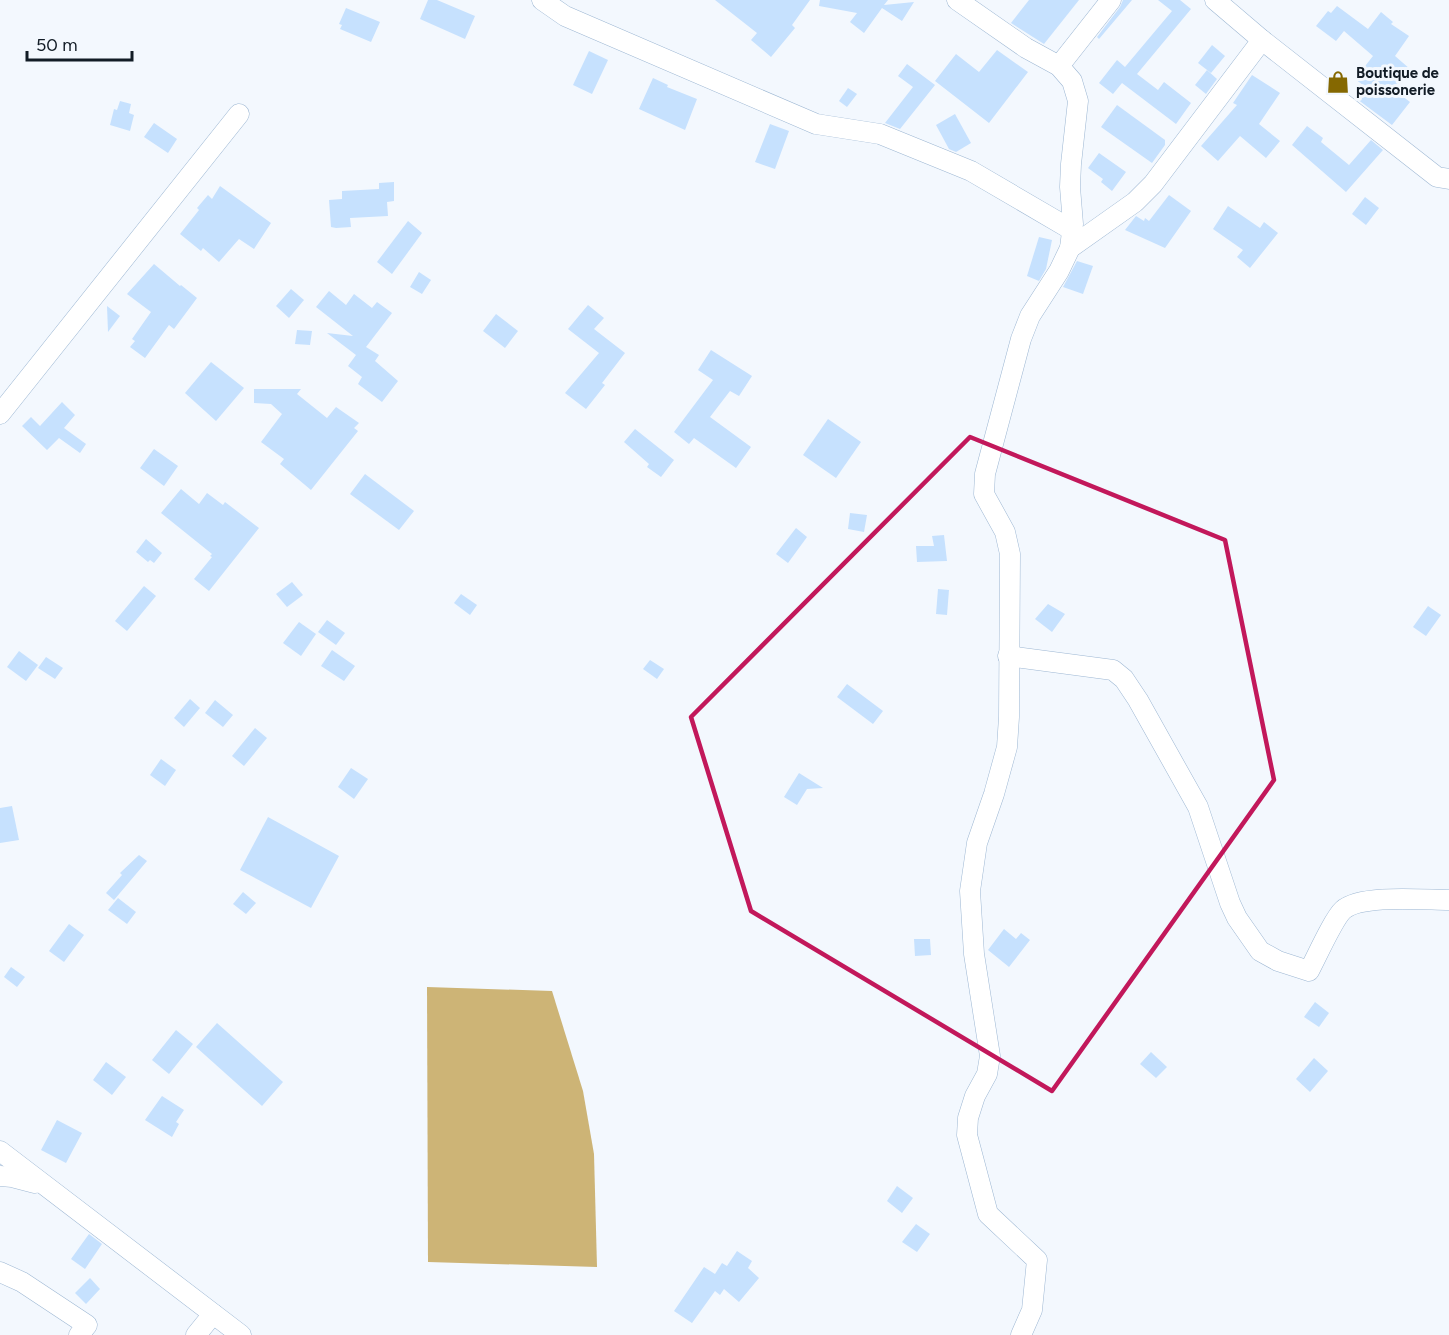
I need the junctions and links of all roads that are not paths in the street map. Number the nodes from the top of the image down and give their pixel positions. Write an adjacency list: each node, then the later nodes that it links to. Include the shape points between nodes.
1 (542, 0): 9 (street, via 565,16 816,124 880,134 971,171)
2 (957, 0): 6 (street)
3 (1111, 0): 6 (street)
4 (1215, 0): 5 (street)
5 (1262, 40): 8 (street, via 1437,177); 9 (street, via 1153,184 1135,202)
6 (1059, 66): 9 (street, via 1072,81 1078,101 1071,164)
7 (239, 114): 10 (street)
8 (1449, 180)
9 (1071, 239): 11 (street, via 1059,271 1030,316 1021,339 985,474 984,494 1005,532 1010,554)
10 (0, 414)
11 (1008, 656): 12 (street, via 1113,670 1124,679 1198,807 1238,918 1260,951 1278,961 1309,971 1343,910 1356,903 1385,899); 21 (street, via 1007,747 977,843 970,891 974,954 990,1056 987,1074 968,1118 967,1135 988,1214 1037,1260 1032,1310)
12 (1449, 900)
13 (0, 1151): 15 (street)
14 (0, 1176): 15 (street)
15 (47, 1187): 17 (street)
16 (0, 1272): 18 (street, via 21,1281 87,1325)
17 (213, 1314): 19 (street); 20 (street)
18 (79, 1335)
19 (196, 1335)
20 (241, 1335)
21 (1021, 1335)

